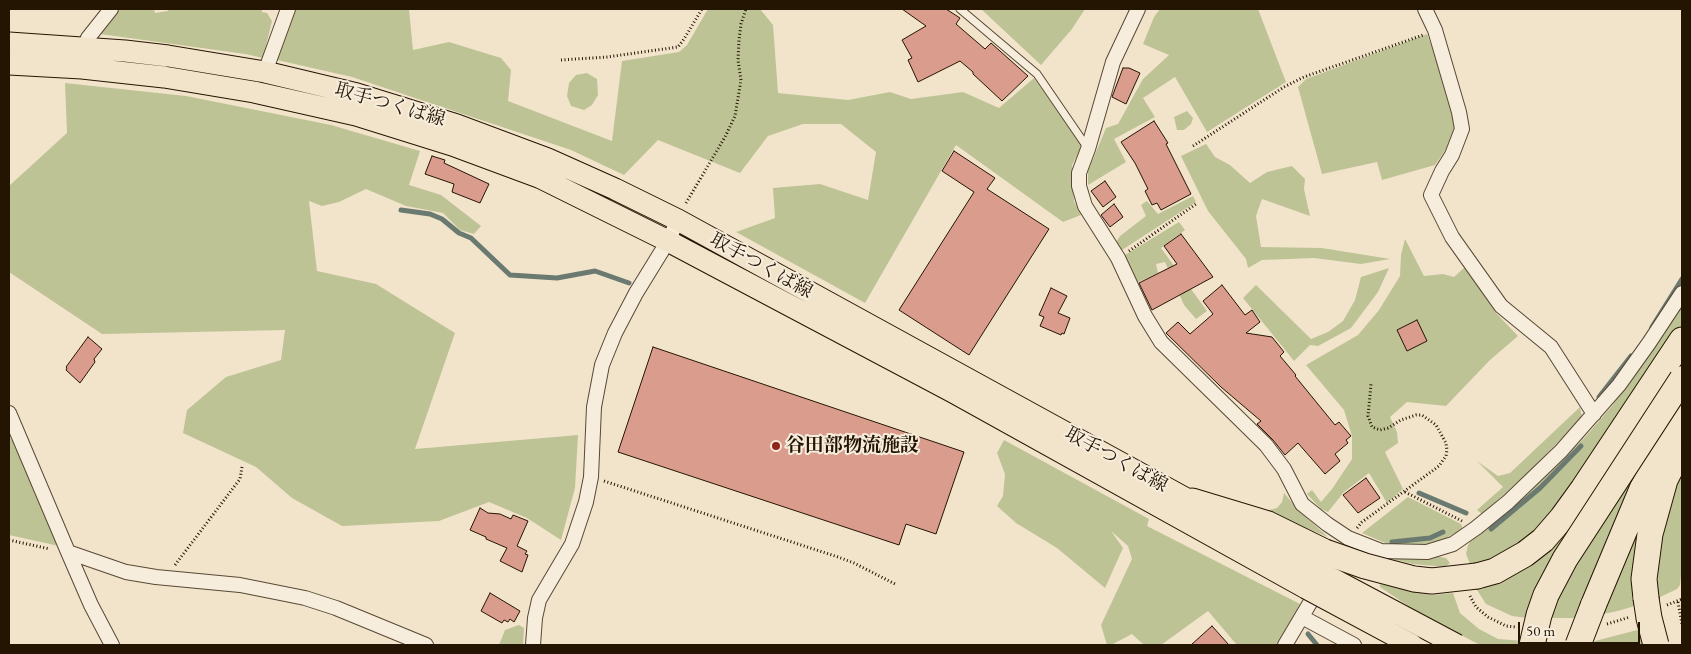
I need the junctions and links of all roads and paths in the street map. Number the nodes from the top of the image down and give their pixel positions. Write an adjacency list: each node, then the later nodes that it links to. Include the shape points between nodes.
1 (111, 9): 10 (street)
2 (288, 9): 13 (street)
3 (702, 9): 11 (path, via 678,47)
4 (746, 9): 17 (path, via 739,40 741,80 735,116)
5 (960, 9): 15 (lane, via 1037,74)
6 (1138, 9): 15 (street, via 1114,62)
7 (1425, 9): 8 (street)
8 (1435, 30): 14 (path, via 1304,77); 25 (street, via 1462,129 1432,195 1452,237 1501,306 1552,347)
9 (9, 43): 10 (main road, 取手つくば線)
10 (84, 47): 13 (main road, 取手つくば線, via 168,56)
11 (561, 60)
12 (9, 64): 18 (main road, 取手つくば線, via 164,77 254,92 356,115 452,145 541,178)
13 (265, 72): 17 (main road, 取手つくば線, via 357,94 457,125 548,159)
14 (1193, 146)
15 (1088, 149): 19 (street, via 1079,173 1079,186 1085,206)
16 (1196, 204): 19 (path)
17 (678, 220): 18 (street); 31 (main road, 取手つくば線)
18 (668, 241): 29 (street, via 636,293 602,364 594,407); 36 (main road, 取手つくば線, via 953,392)
19 (1118, 258): 33 (street, via 1161,342 1266,445 1284,469 1302,504)
20 (1682, 293): 25 (street, via 1649,344)
21 (1682, 340): 36 (highway, bridge, via 1583,490 1543,540 1525,554 1495,571 1432,581)
22 (1682, 379): 49 (highway, bridge, via 1565,559 1546,595)
23 (1371, 384): 30 (path, via 1368,416 1372,427 1380,430 1422,415 1436,425 1446,443 1446,456 1439,466)
24 (9, 414): 35 (street)
25 (1594, 414): 32 (street, via 1561,451)
26 (1682, 416): 50 (highway, bridge, via 1642,489)
27 (1682, 444): 51 (highway, bridge, via 1665,480 1650,534 1644,578 1650,626)
28 (242, 467): 37 (path, via 240,479 174,566)
29 (591, 477): 38 (path, via 838,557); 44 (street, via 572,544 539,600)
30 (1405, 492): 32 (path); 33 (path, via 1362,522)
31 (1192, 501): 36 (highway, via 1268,524)
32 (1476, 528): 33 (street, via 1452,544 1427,552 1381,551)
33 (1348, 538): 40 (street)
34 (9, 540): 35 (path)
35 (68, 552): 37 (street, via 126,572); 42 (street)
36 (1315, 570): 47 (main road, 取手つくば線, bridge); 48 (main road, 取手つくば線, bridge)
37 (170, 578): 43 (street, via 240,585 305,598)
38 (897, 585)
39 (1682, 599): 41 (path, via 1678,602)
40 (1302, 617): 45 (street); 46 (street)
41 (1682, 624)
42 (112, 645)
43 (426, 645)
44 (533, 645)
45 (1285, 645)
46 (1354, 645)
47 (1412, 645)
48 (1457, 645)
49 (1532, 645)
50 (1578, 645)
51 (1656, 645)

